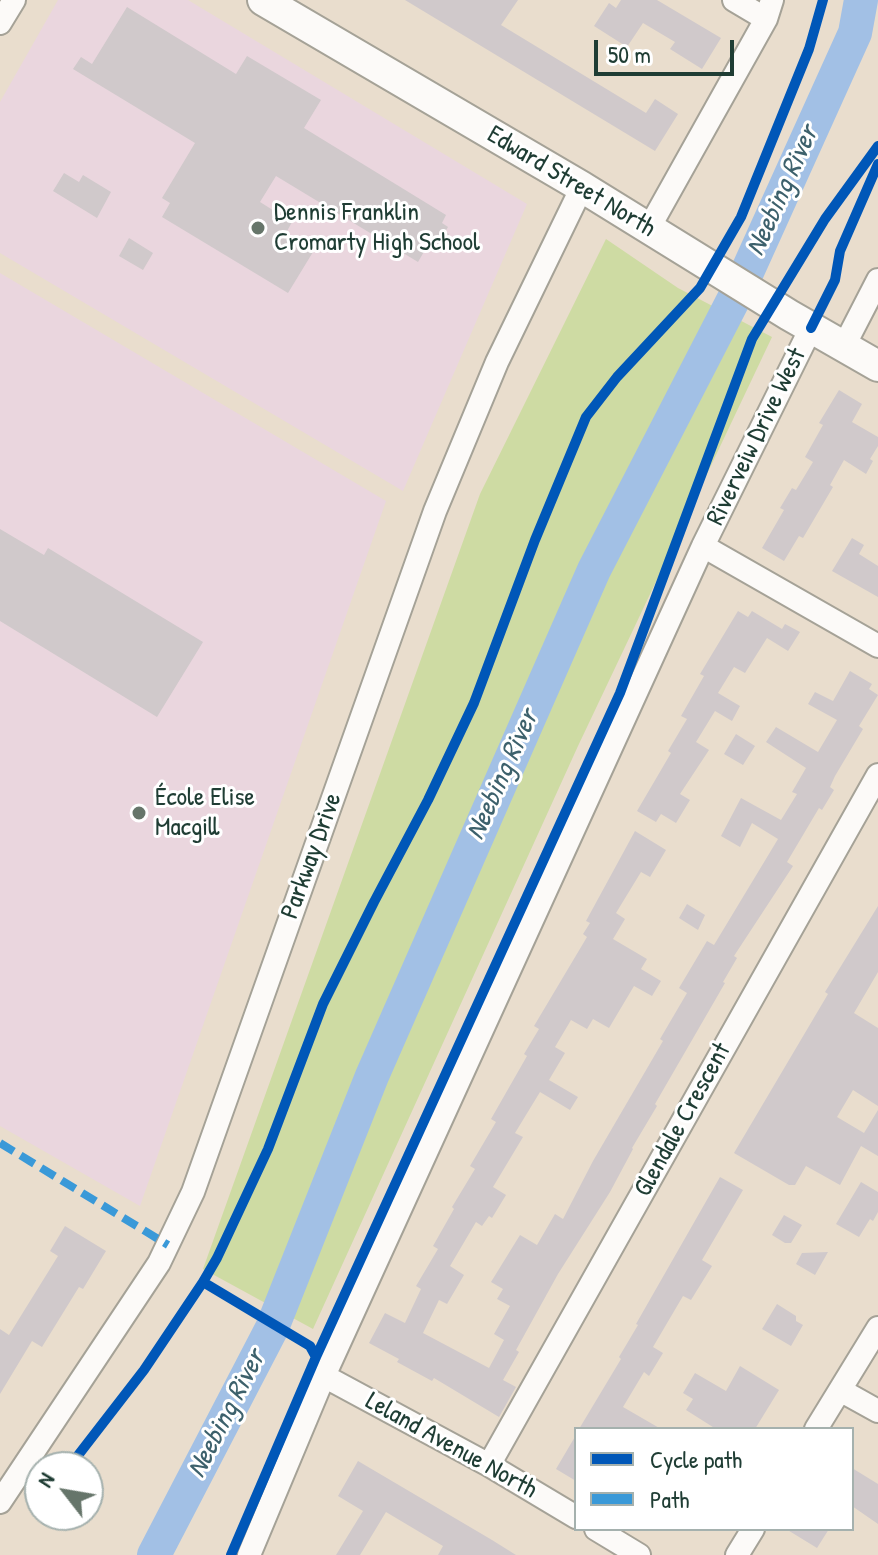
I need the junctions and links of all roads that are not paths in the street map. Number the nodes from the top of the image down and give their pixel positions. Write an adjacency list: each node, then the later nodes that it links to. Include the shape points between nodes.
1 (14, 0): 5 (street)
2 (263, 0): 6 (main road, Edward Street North)
3 (734, 0): 4 (street)
4 (769, 10): 7 (street)
5 (0, 23)
6 (582, 187): 7 (main road, Edward Street North); 21 (street, Parkway Drive, via 497,362 435,511 193,1192 159,1263)
7 (649, 228): 9 (main road, Edward Street North)
8 (878, 280): 10 (street)
9 (800, 322): 10 (main road, Edward Street North); 12 (street, Riverveiw Drive West)
10 (844, 346): 11 (main road, Edward Street North)
11 (878, 366)
12 (703, 546): 13 (street); 16 (street, Riverveiw Drive West)
13 (878, 646)
14 (878, 775): 20 (street, Glendale Crescent)
15 (878, 1328): 17 (street)
16 (324, 1376): 20 (street, Leland Avenue North); 25 (street, Riverveiw Drive West)
17 (840, 1390): 18 (street); 19 (street)
18 (878, 1411)
19 (817, 1427)
20 (489, 1465): 22 (street, Leland Avenue North)
21 (0, 1502)
22 (574, 1516)
23 (599, 1531): 26 (street)
24 (752, 1531): 27 (street)
25 (249, 1555)
26 (639, 1555)
27 (737, 1555)

